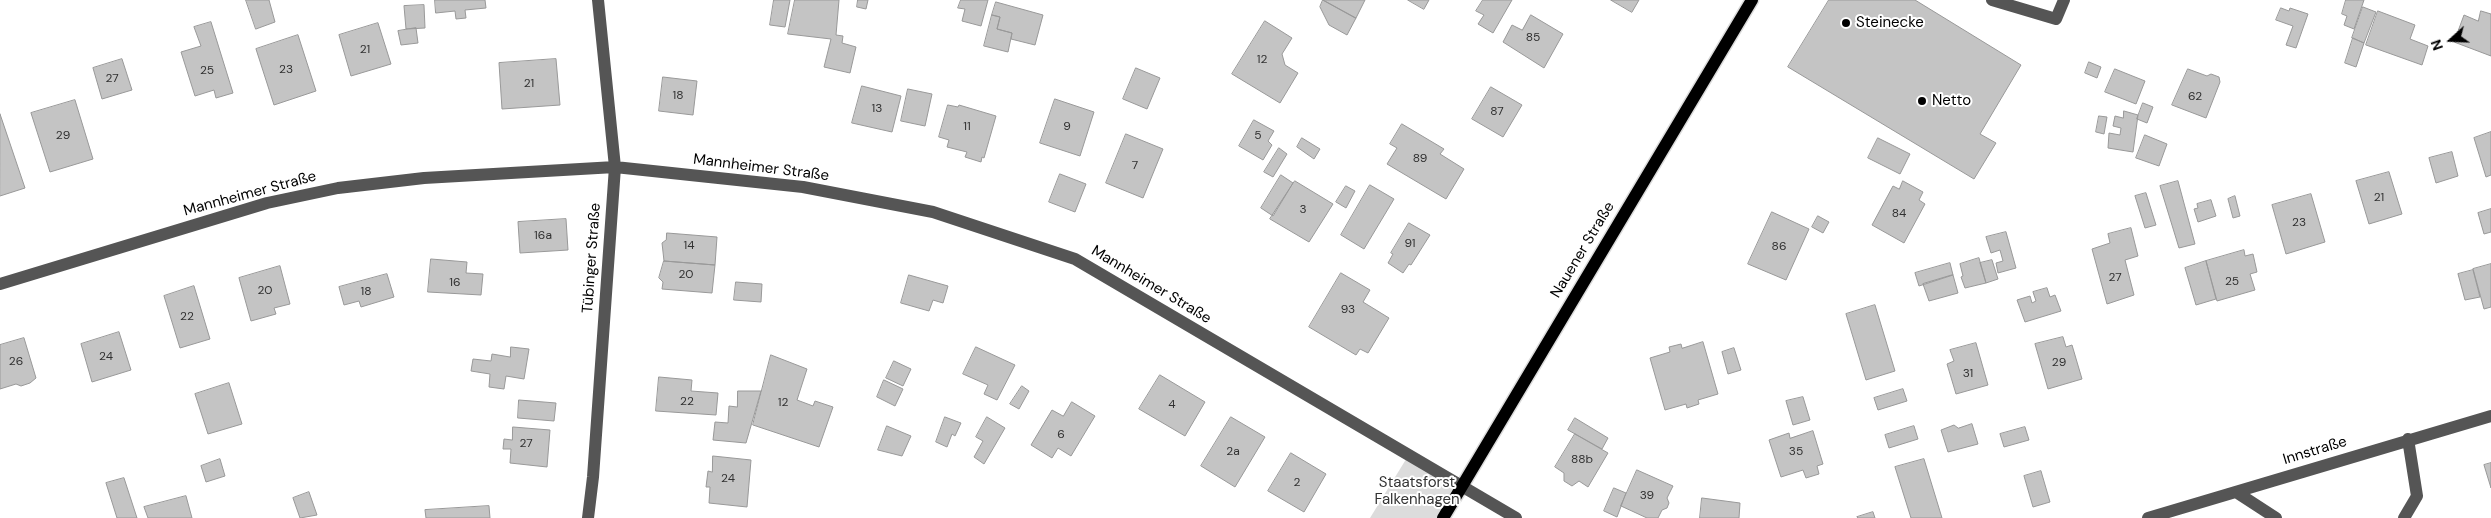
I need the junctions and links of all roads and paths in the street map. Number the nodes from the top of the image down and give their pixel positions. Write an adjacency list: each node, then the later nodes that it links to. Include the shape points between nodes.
1 (598, 0): 5 (street, Tübinger Straße)
2 (1752, 0): 9 (main road, Nauener Straße)
3 (1992, 0): 4 (street, via 2056,19)
4 (2064, 0)
5 (615, 167): 6 (street, Mannheimer Straße, via 424,178 338,188 267,202); 9 (street, Mannheimer Straße, via 803,187 934,212 1075,259); 11 (street, Tübinger Straße)
6 (0, 284)
7 (2491, 416): 8 (street, Innstraße)
8 (2408, 439): 10 (street, Innstraße); 16 (street, via 2417,496)
9 (1461, 488): 12 (main road, Nauener Straße); 13 (street)
10 (2236, 492): 14 (street, Innstraße); 15 (street)
11 (588, 518)
12 (1443, 518)
13 (1516, 518)
14 (2148, 518)
15 (2276, 518)
16 (2404, 518)

